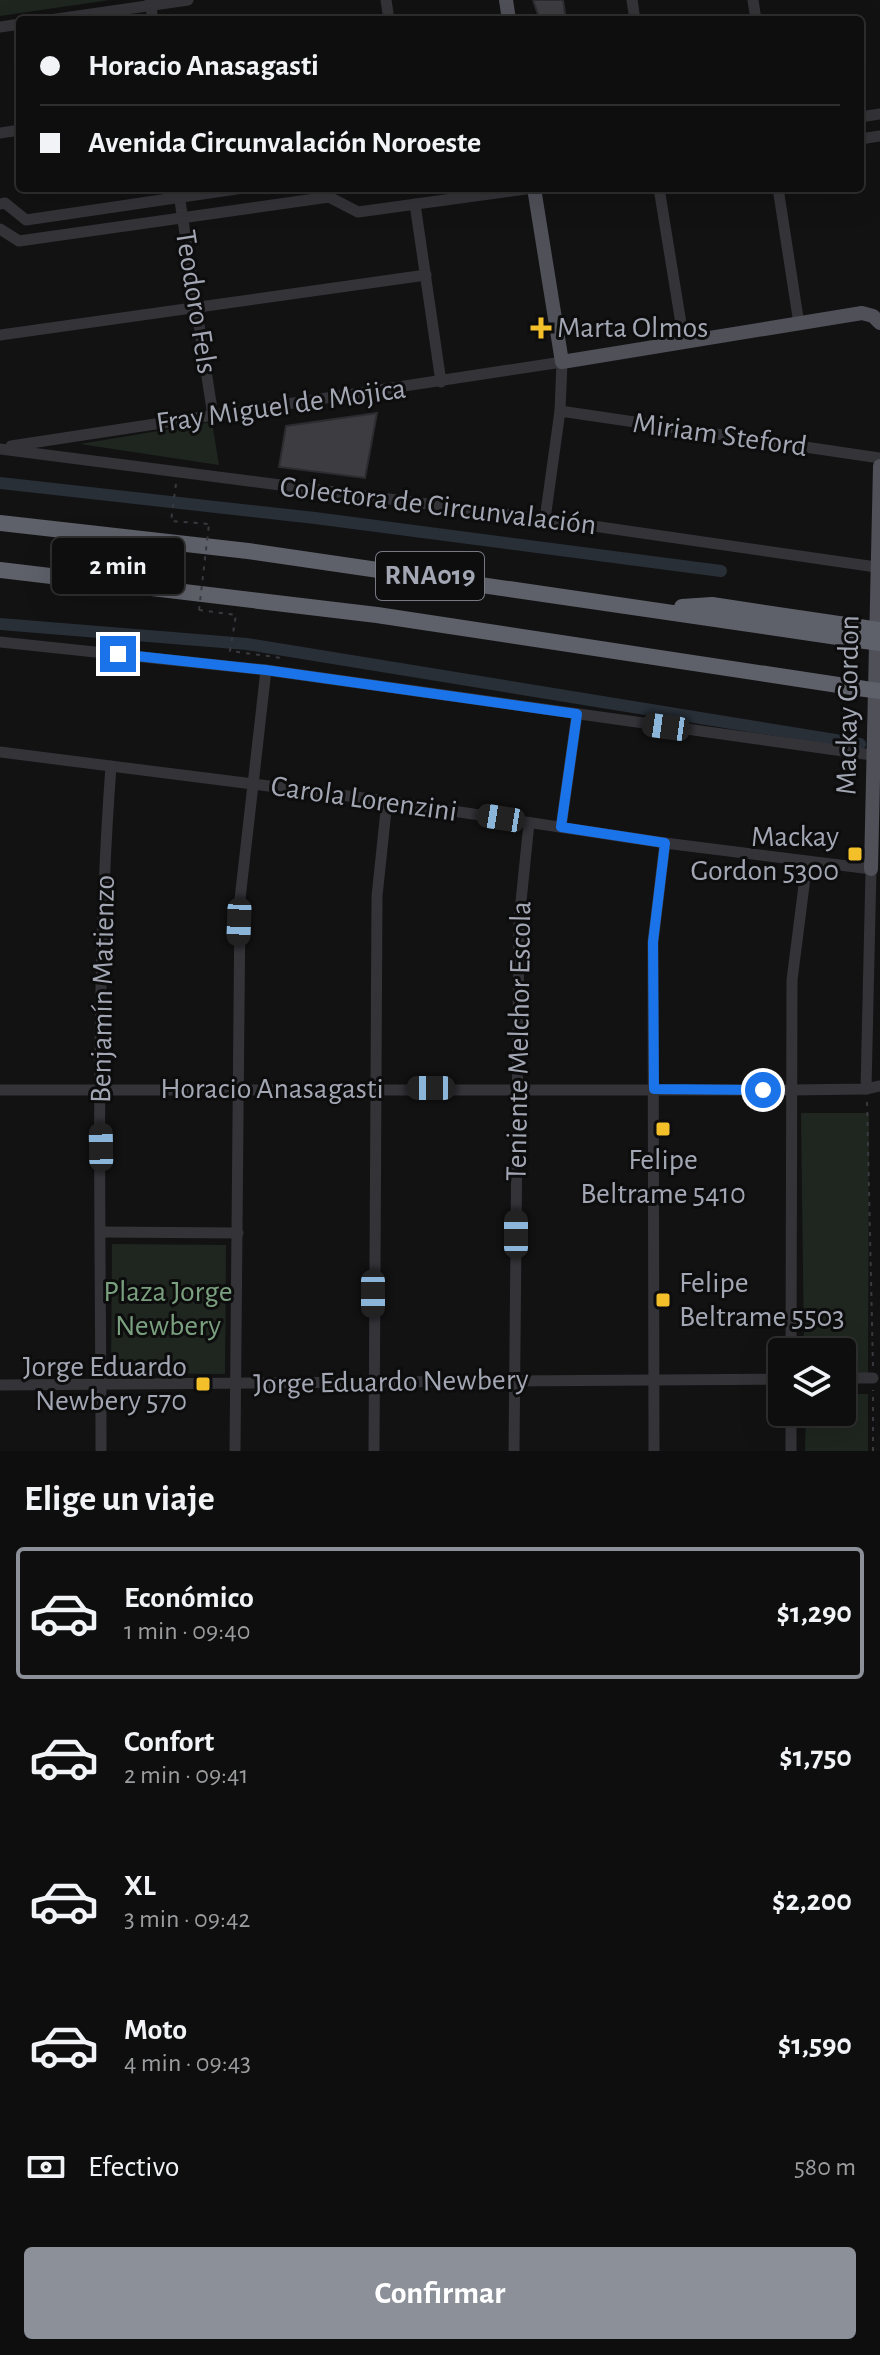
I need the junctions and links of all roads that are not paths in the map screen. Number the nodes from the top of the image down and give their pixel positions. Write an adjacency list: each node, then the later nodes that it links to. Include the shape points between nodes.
1 (188, 0): 2 (street)
2 (151, 3): 3 (street)
3 (74, 16)
4 (504, 192): 10 (street)
5 (535, 192): 19 (main road)
6 (660, 192): 18 (street)
7 (779, 192): 16 (street)
8 (179, 193): 9 (street, via 26,220); 11 (street, Teodoro Fels)
9 (0, 204)
10 (415, 204): 11 (street, via 358,212 329,197); 13 (street)
11 (183, 218): 12 (street, via 19,241); 14 (street, Teodoro Fels)
12 (0, 229)
13 (426, 275): 14 (street); 20 (street)
14 (197, 307): 17 (street); 22 (street, Teodoro Fels)
15 (880, 323): 16 (main road, via 862,313)
16 (799, 324): 18 (main road)
17 (0, 335)
18 (684, 342): 19 (main road)
19 (562, 362): 20 (street, Fray Miguel de Mojica); 21 (street)
20 (441, 382): 22 (street, Fray Miguel de Mojica)
21 (560, 411): 25 (street, Miriam Steford); 28 (street)
22 (213, 416): 23 (street, Fray Miguel de Mojica)
23 (81, 435): 24 (street, Fray Miguel de Mojica); 26 (street, via 71,448)
24 (0, 448): 26 (street, Colectora de Circunvalación)
25 (880, 458)
26 (75, 460): 28 (street, Colectora de Circunvalación)
27 (880, 466): 30 (main road, Mackay Gordon)
28 (545, 519): 30 (street, Colectora de Circunvalación)
29 (0, 523): 35 (highway, RNA019, via 248,551)
30 (876, 567): 42 (main road, Mackay Gordon)
31 (0, 570): 32 (highway, RNA019)
32 (57, 575): 33 (highway); 39 (highway, RNA019, bridge, via 377,615)
33 (0, 579)
34 (880, 630): 35 (highway, bridge)
35 (859, 634): 37 (highway, RNA019, bridge)
36 (0, 642): 38 (street)
37 (880, 643)
38 (266, 670): 40 (street); 44 (street)
39 (880, 691)
40 (577, 714): 42 (street); 47 (street)
41 (0, 752): 43 (street, Carola Lorenzini)
42 (877, 756): 50 (main road, Mackay Gordon)
43 (111, 766): 44 (street, Carola Lorenzini); 58 (street, Benjamín Matienzo)
44 (251, 783): 45 (street, Carola Lorenzini); 54 (street, via 240,899)
45 (387, 801): 46 (street, Carola Lorenzini); 52 (street, via 377,896)
46 (529, 823): 47 (street, Carola Lorenzini); 53 (street, Teniente Melchor Escola, via 520,910)
47 (561, 827): 48 (street, Carola Lorenzini)
48 (665, 843): 49 (street, Carola Lorenzini); 55 (street, via 653,942)
49 (807, 862): 50 (street, Carola Lorenzini); 59 (street, via 792,980)
50 (871, 869): 56 (street, Mackay Gordon)
51 (880, 1086): 56 (street, Horacio Anasagasti)
52 (374, 1088): 53 (street, Horacio Anasagasti); 54 (street, Horacio Anasagasti); 68 (street)
53 (517, 1088): 55 (street, Horacio Anasagasti); 67 (street, Teniente Melchor Escola)
54 (239, 1089): 58 (street, Horacio Anasagasti); 61 (street)
55 (654, 1089): 59 (street, Horacio Anasagasti); 66 (street)
56 (866, 1089): 59 (street, Horacio Anasagasti)
57 (0, 1090): 58 (street, Horacio Anasagasti)
58 (101, 1090): 60 (street, Benjamín Matienzo)
59 (791, 1090): 62 (street)
60 (102, 1232): 61 (street); 71 (street, Benjamín Matienzo)
61 (238, 1233): 69 (street)
62 (791, 1338)
63 (856, 1378): 64 (street)
64 (873, 1378)
65 (768, 1379): 66 (street, Jorge Eduardo Newbery)
66 (655, 1380): 67 (street, Jorge Eduardo Newbery); 77 (street)
67 (514, 1381): 68 (street, Jorge Eduardo Newbery); 76 (street, Teniente Melchor Escola)
68 (373, 1382): 69 (street, Jorge Eduardo Newbery); 75 (street)
69 (235, 1384): 71 (street, Jorge Eduardo Newbery); 74 (street)
70 (0, 1385): 71 (street, Jorge Eduardo Newbery)
71 (101, 1385): 73 (street, Benjamín Matienzo)
72 (791, 1426): 78 (street)
73 (101, 1451)
74 (235, 1451)
75 (374, 1451)
76 (514, 1451)
77 (654, 1451)
78 (791, 1451)

